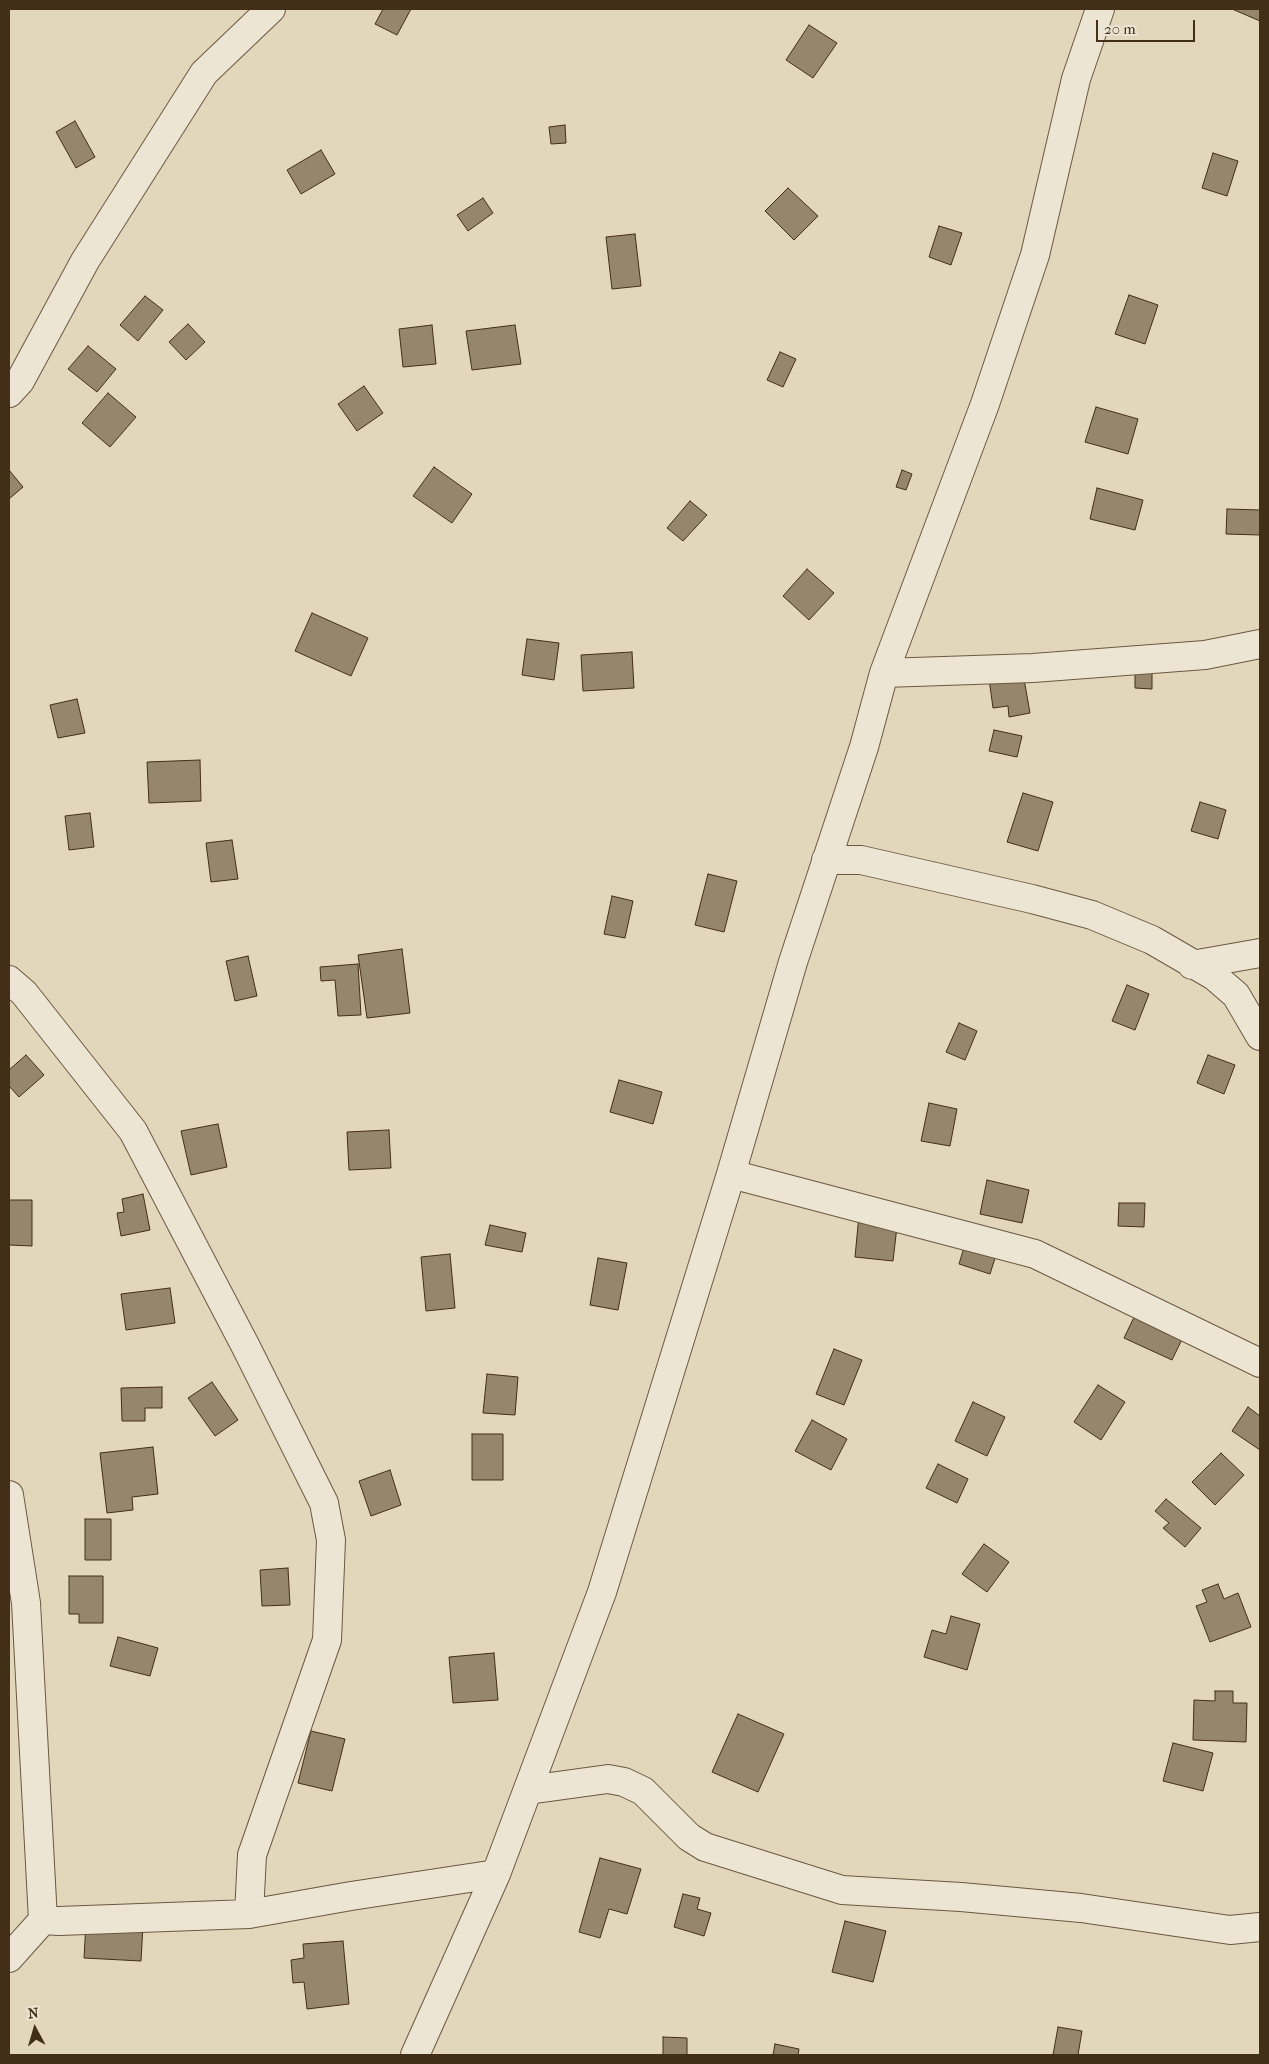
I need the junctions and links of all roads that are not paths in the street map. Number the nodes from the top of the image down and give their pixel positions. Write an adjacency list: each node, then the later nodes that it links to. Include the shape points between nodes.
1 (271, 9): 3 (street, via 204,74 85,261 20,381)
2 (1100, 9): 5 (street, via 1076,79 1035,255 985,404)
3 (9, 393)
4 (1260, 644): 5 (street, via 1205,655 1033,668)
5 (884, 672): 6 (street, via 864,747)
6 (826, 860): 8 (street, via 862,860 1092,915 1152,940); 11 (street)
7 (1260, 953): 8 (street)
8 (1192, 965): 10 (street, via 1214,976 1236,995)
9 (9, 980): 16 (street, via 24,993 133,1131 324,1503 331,1540 327,1640 252,1855)
10 (1260, 1036)
11 (731, 1174): 12 (street, via 1035,1254); 14 (street, via 602,1592)
12 (1260, 1363)
13 (9, 1495): 17 (street, via 26,1603)
14 (528, 1790): 15 (street); 18 (street, via 608,1779 624,1782 643,1791 689,1837 705,1847 842,1890 1081,1908 1230,1930)
15 (496, 1874): 16 (street); 20 (street)
16 (249, 1914): 17 (street)
17 (43, 1920): 19 (street)
18 (1260, 1927)
19 (9, 1958)
20 (415, 2055)

